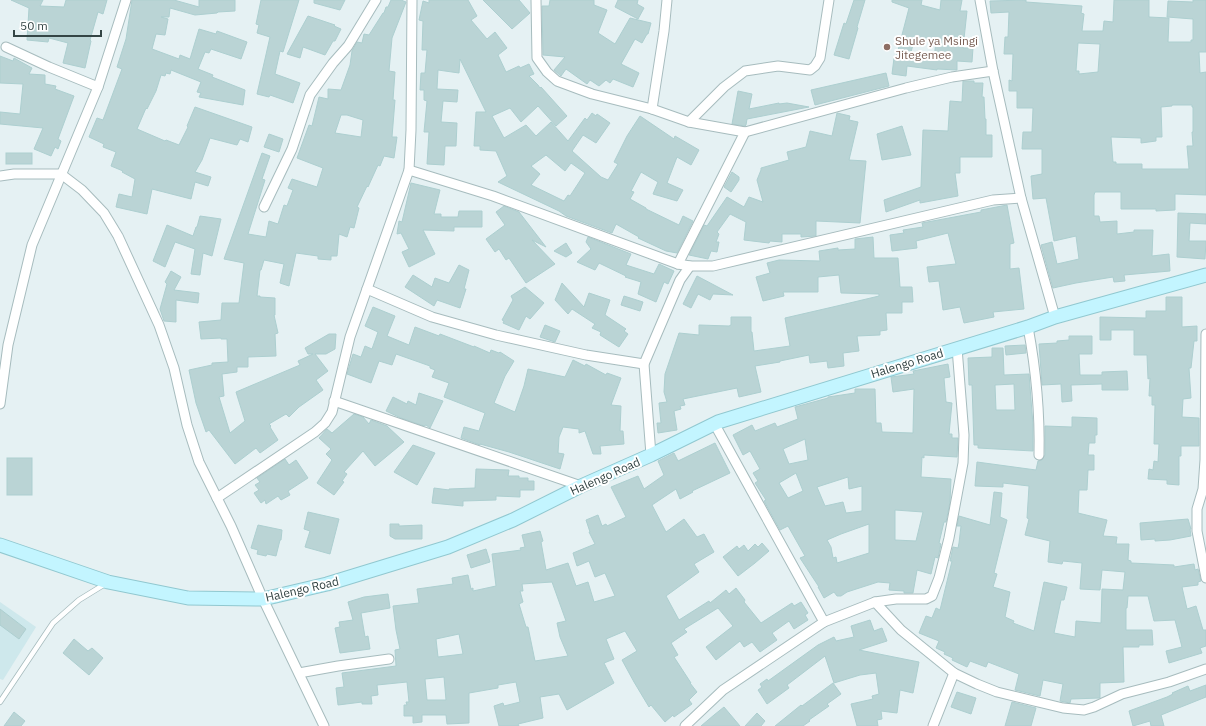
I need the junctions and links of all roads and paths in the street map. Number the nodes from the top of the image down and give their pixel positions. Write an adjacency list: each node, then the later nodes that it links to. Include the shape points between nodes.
1 (126, 0): 10 (street)
2 (376, 0): 18 (street, via 348,46 310,95 292,149)
3 (412, 0): 14 (street)
4 (536, 0): 11 (street, via 536,58 546,72 557,81 592,94)
5 (667, 0): 11 (street)
6 (829, 0): 12 (street, via 820,58 815,66 810,70 778,66 745,71 724,87)
7 (980, 0): 9 (street)
8 (6, 47): 10 (street)
9 (993, 71): 13 (street, via 906,88); 17 (street)
10 (98, 88): 15 (street)
11 (652, 109): 12 (street)
12 (689, 122): 13 (street)
13 (745, 132): 19 (street)
14 (409, 170): 19 (street, via 493,196); 22 (street)
15 (61, 174): 16 (street); 29 (street, via 32,245 8,345); 34 (street, via 82,190 104,213 131,263 159,325 174,368 187,425 199,462)
16 (0, 176)
17 (1021, 198): 20 (street, via 993,200 713,266); 23 (street)
18 (264, 207)
19 (678, 264): 20 (street)
20 (690, 266): 27 (street, via 680,280)
21 (1206, 276): 23 (street, Halengo Road)
22 (367, 289): 27 (street, via 432,317 496,335 586,355); 28 (street, via 350,337)
23 (1055, 317): 24 (street, Halengo Road)
24 (1028, 327): 26 (street, Halengo Road); 32 (street, via 1040,418)
25 (1206, 334): 36 (street, via 1205,460 1203,489 1197,509)
26 (957, 348): 30 (street, Halengo Road); 39 (street, via 964,435 963,463 939,578 932,596 926,599)
27 (644, 364): 31 (street)
28 (334, 401): 33 (street); 34 (street, via 329,418 315,432)
29 (0, 404)
30 (714, 423): 31 (street, Halengo Road); 40 (street)
31 (651, 455): 33 (street, Halengo Road)
32 (1040, 455)
33 (581, 486): 38 (street, Halengo Road, via 513,520 448,547 327,584)
34 (217, 498): 38 (street)
35 (0, 545): 37 (street, Halengo Road)
36 (1206, 578)
37 (108, 582): 38 (street, Halengo Road, via 188,598); 45 (lane, via 79,600 53,623)
38 (263, 599): 44 (street)
39 (875, 602): 40 (street); 43 (street, via 900,630)
40 (824, 622): 47 (street, via 723,690)
41 (389, 659): 44 (street)
42 (1206, 669): 43 (street, via 1122,694 1100,706 1084,710 997,692)
43 (954, 673): 48 (street)
44 (299, 674): 46 (street)
45 (0, 702)
46 (324, 726)
47 (685, 726)
48 (932, 726)

